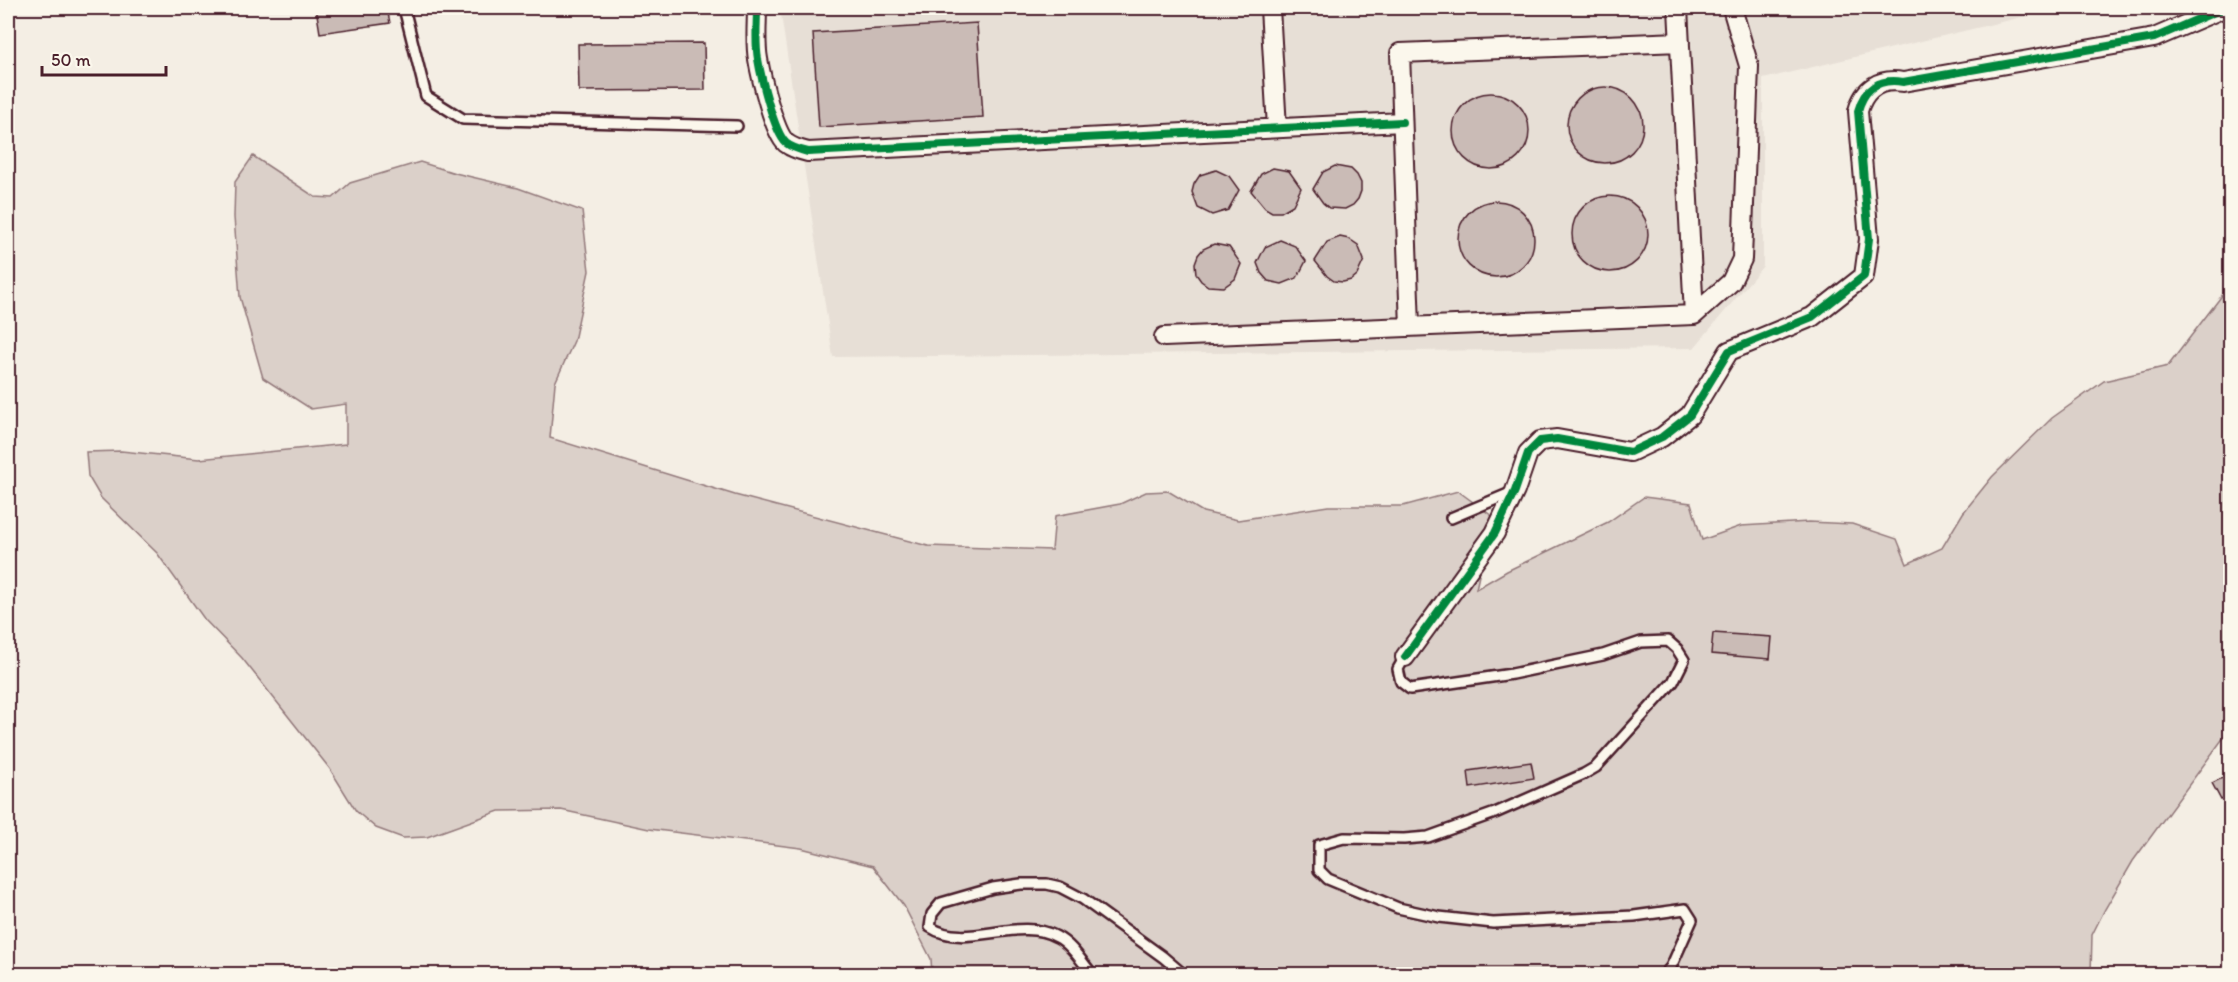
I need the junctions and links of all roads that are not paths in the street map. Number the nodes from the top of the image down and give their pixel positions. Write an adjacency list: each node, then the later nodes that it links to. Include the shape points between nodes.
1 (404, 8): 9 (lane, via 426,96 463,119)
2 (757, 8): 10 (street, via 758,59 775,124 787,143 808,153)
3 (1270, 8): 10 (street)
4 (1678, 8): 7 (street)
5 (1732, 8): 11 (street, via 1749,66 1742,259 1731,282)
6 (2224, 8): 14 (street, via 2154,39 1903,82 1883,81 1874,86 1866,92 1858,111 1869,238 1864,276 1812,317 1729,351 1690,415 1662,437 1630,452 1557,439 1540,441 1528,453)
7 (1680, 42): 8 (street, via 1400,53); 11 (street)
8 (1402, 122): 10 (street); 12 (street)
9 (737, 126)
10 (1277, 128)
11 (1694, 315): 12 (street)
12 (1410, 327): 13 (street)
13 (1164, 337)
14 (1515, 491): 15 (lane); 16 (street, via 1495,533)
15 (1451, 518)
16 (1405, 657): 19 (lane, via 1398,669 1401,682 1410,689 1512,674 1603,655 1641,642 1668,641 1677,650 1684,660 1672,682 1596,767 1584,774 1428,837 1344,838 1319,844 1319,870 1328,879 1398,908 1439,917 1493,923 1634,916 1685,909 1692,920)
17 (1092, 975): 18 (lane, via 1058,937 1019,928 941,934 930,927 932,914 941,903 993,888 1021,884 1060,887 1083,899)
18 (1183, 975)
19 (1665, 975)

